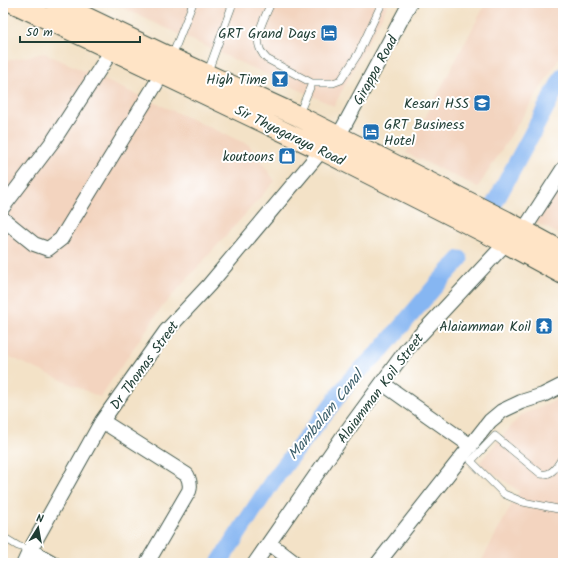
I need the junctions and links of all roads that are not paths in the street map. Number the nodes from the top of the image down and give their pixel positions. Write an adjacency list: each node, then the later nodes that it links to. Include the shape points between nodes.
1 (56, 3): 9 (main road, Sir Thyagaraya Road)
2 (193, 3): 9 (lane)
3 (234, 3): 10 (lane)
4 (271, 3): 11 (lane, via 258,39 261,54)
5 (382, 3): 11 (lane, via 358,54 341,80 333,84)
6 (410, 3): 13 (street, Girappa Road)
7 (8, 5): 8 (main road, Sir Thyagaraya Road)
8 (112, 50): 9 (main road, Sir Thyagaraya Road); 16 (street, via 53,141)
9 (166, 66): 10 (main road, Sir Thyagaraya Road); 14 (main road, Sir Thyagaraya Road); 17 (street, via 61,239 48,249 34,244)
10 (207, 74): 12 (main road, Sir Thyagaraya Road)
11 (312, 83): 12 (lane)
12 (298, 116): 13 (main road, Sir Thyagaraya Road)
13 (338, 137): 18 (main road, Sir Thyagaraya Road)
14 (322, 150): 19 (main road, Sir Thyagaraya Road); 24 (street, Dr Thomas Street, via 209,285 166,331)
15 (563, 169): 18 (street)
16 (3, 207)
17 (3, 219)
18 (523, 231): 20 (main road, Sir Thyagaraya Road)
19 (506, 243): 21 (main road, Sir Thyagaraya Road); 22 (street, Alaiamman Koil Street, via 407,349)
20 (563, 252)
21 (563, 274)
22 (382, 383): 25 (street); 29 (street, Alaiamman Koil Street)
23 (563, 385): 25 (street, via 502,411 490,421)
24 (102, 421): 30 (street, Dr Thomas Street); 32 (street, via 188,475 190,480 190,491)
25 (471, 446): 35 (street)
26 (563, 457): 27 (lane, via 551,473 541,474 495,436 471,461 504,494 524,502)
27 (563, 510)
28 (3, 537): 30 (lane, via 18,546)
29 (269, 543): 33 (street, Alaiamman Koil Street); 34 (street)
30 (27, 557): 31 (street)
31 (53, 563)
32 (147, 563)
33 (254, 563)
34 (295, 563)
35 (378, 563)

